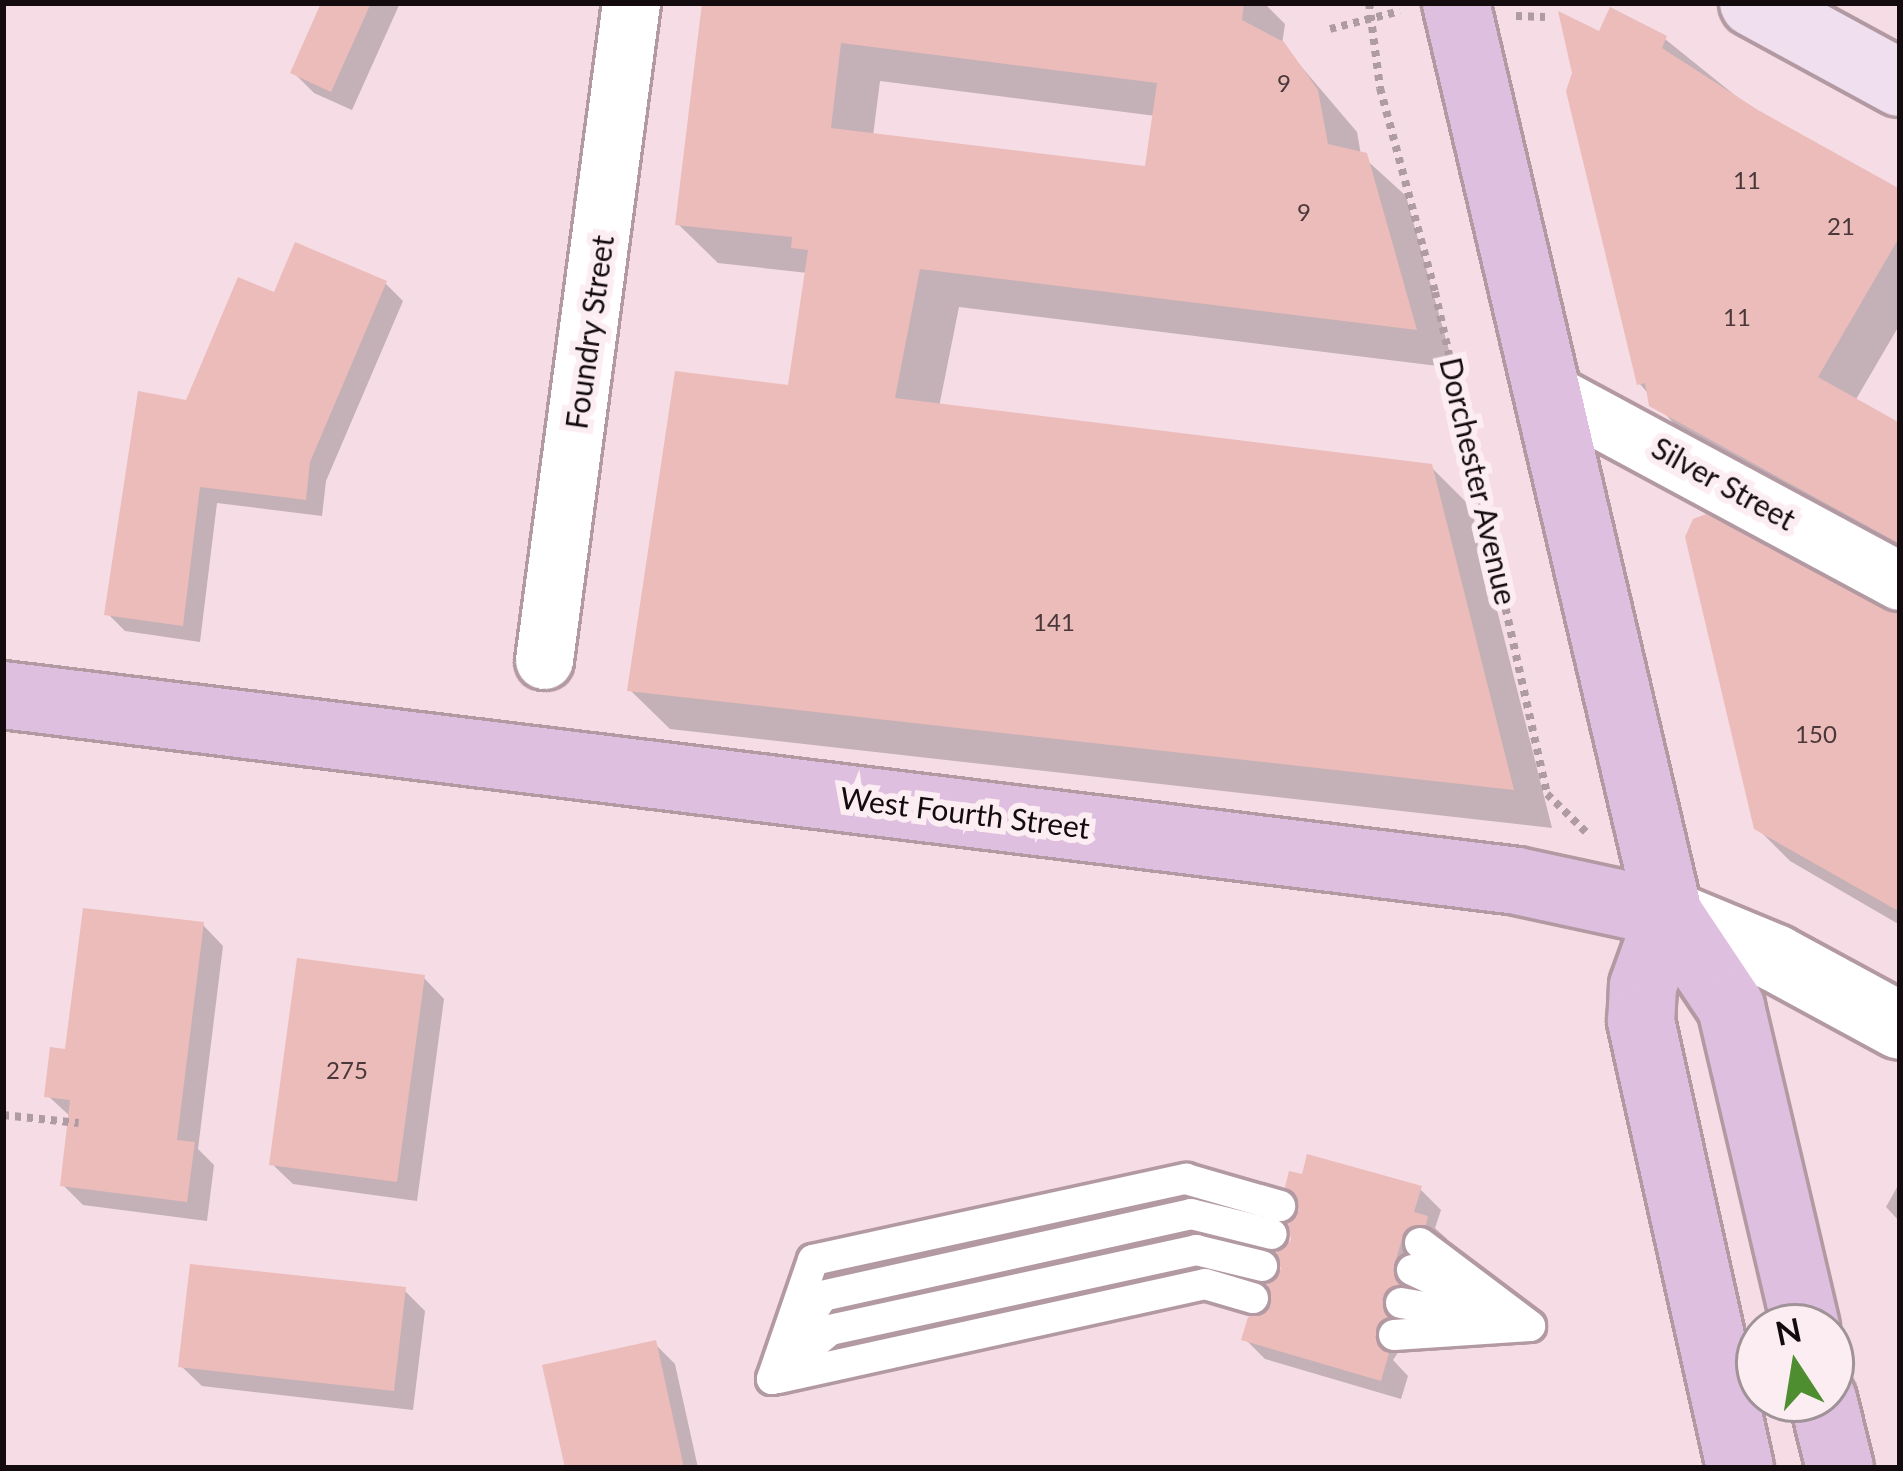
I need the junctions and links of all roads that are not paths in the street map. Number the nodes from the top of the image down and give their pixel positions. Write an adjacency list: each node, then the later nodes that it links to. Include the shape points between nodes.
1 (631, 3): 7 (street, Foundry Street)
2 (1753, 3): 4 (main road)
3 (1426, 7): 5 (main road)
4 (1900, 83)
5 (1545, 390): 6 (street, Silver Street); 9 (main road)
6 (1900, 581)
7 (544, 660)
8 (3, 695): 9 (main road, West Fourth Street, via 1517,881)
9 (1669, 914): 10 (street, West Fourth Street, via 1775,958); 16 (main road, via 1731,1007); 21 (main road, via 1640,1007)
10 (1900, 1026)
11 (1276, 1220): 19 (lane, via 1186,1179 813,1260)
12 (1416, 1257): 17 (lane)
13 (1262, 1266): 19 (lane, via 1196,1250 830,1330)
14 (1253, 1298): 19 (lane, via 1205,1284)
15 (1402, 1303): 17 (lane)
16 (1800, 1303)
17 (1530, 1326): 18 (lane)
18 (1394, 1335)
19 (772, 1379)
20 (1829, 1423): 22 (main road)
21 (1740, 1468)
22 (1840, 1468)

